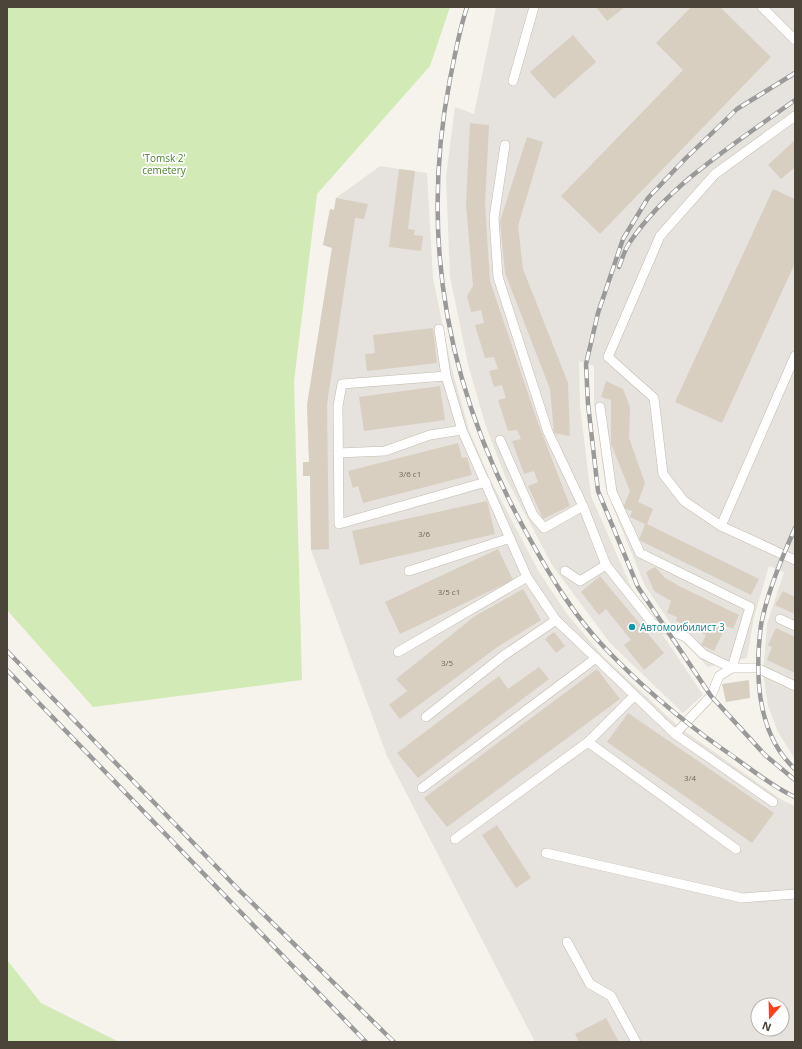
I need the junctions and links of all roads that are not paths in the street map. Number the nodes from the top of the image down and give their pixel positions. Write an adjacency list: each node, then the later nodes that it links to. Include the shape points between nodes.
1 (534, 7): 4 (lane)
2 (762, 7): 3 (lane)
3 (795, 40)
4 (512, 82)
5 (795, 116): 16 (lane, via 715,174 660,236 608,357 654,398 663,474 684,501)
6 (505, 145): 15 (lane, via 494,218 498,277 548,432)
7 (439, 329): 9 (lane)
8 (795, 356): 16 (lane)
9 (446, 376): 11 (lane); 13 (lane, via 342,384 338,406)
10 (600, 406): 28 (lane, via 612,492 640,553 750,607)
11 (462, 430): 13 (lane, via 430,435 385,451); 14 (lane)
12 (500, 440): 15 (lane, via 532,515 544,528)
13 (338, 453): 14 (lane, via 339,524)
14 (486, 482): 17 (lane)
15 (583, 506): 19 (lane)
16 (721, 526): 18 (lane)
17 (510, 538): 20 (lane); 22 (lane)
18 (795, 560)
19 (606, 565): 21 (lane, via 580,581); 28 (lane, via 653,624 686,637 703,654)
20 (409, 571)
21 (565, 571)
22 (526, 577): 24 (lane); 26 (lane)
23 (780, 619): 25 (lane)
24 (556, 620): 27 (lane); 31 (lane, via 502,656)
25 (795, 626)
26 (398, 652)
27 (596, 658): 30 (lane); 34 (lane)
28 (732, 668): 29 (lane, via 757,668); 32 (lane, via 719,676 711,696)
29 (795, 686)
30 (634, 696): 32 (lane); 33 (lane)
31 (426, 717)
32 (675, 734): 35 (lane)
33 (588, 742): 36 (lane); 37 (lane)
34 (422, 788)
35 (773, 802)
36 (455, 839)
37 (736, 849)
38 (546, 853): 39 (lane, via 742,898)
39 (795, 894)
40 (567, 942): 41 (lane, via 590,984 611,996)
41 (636, 1042)

